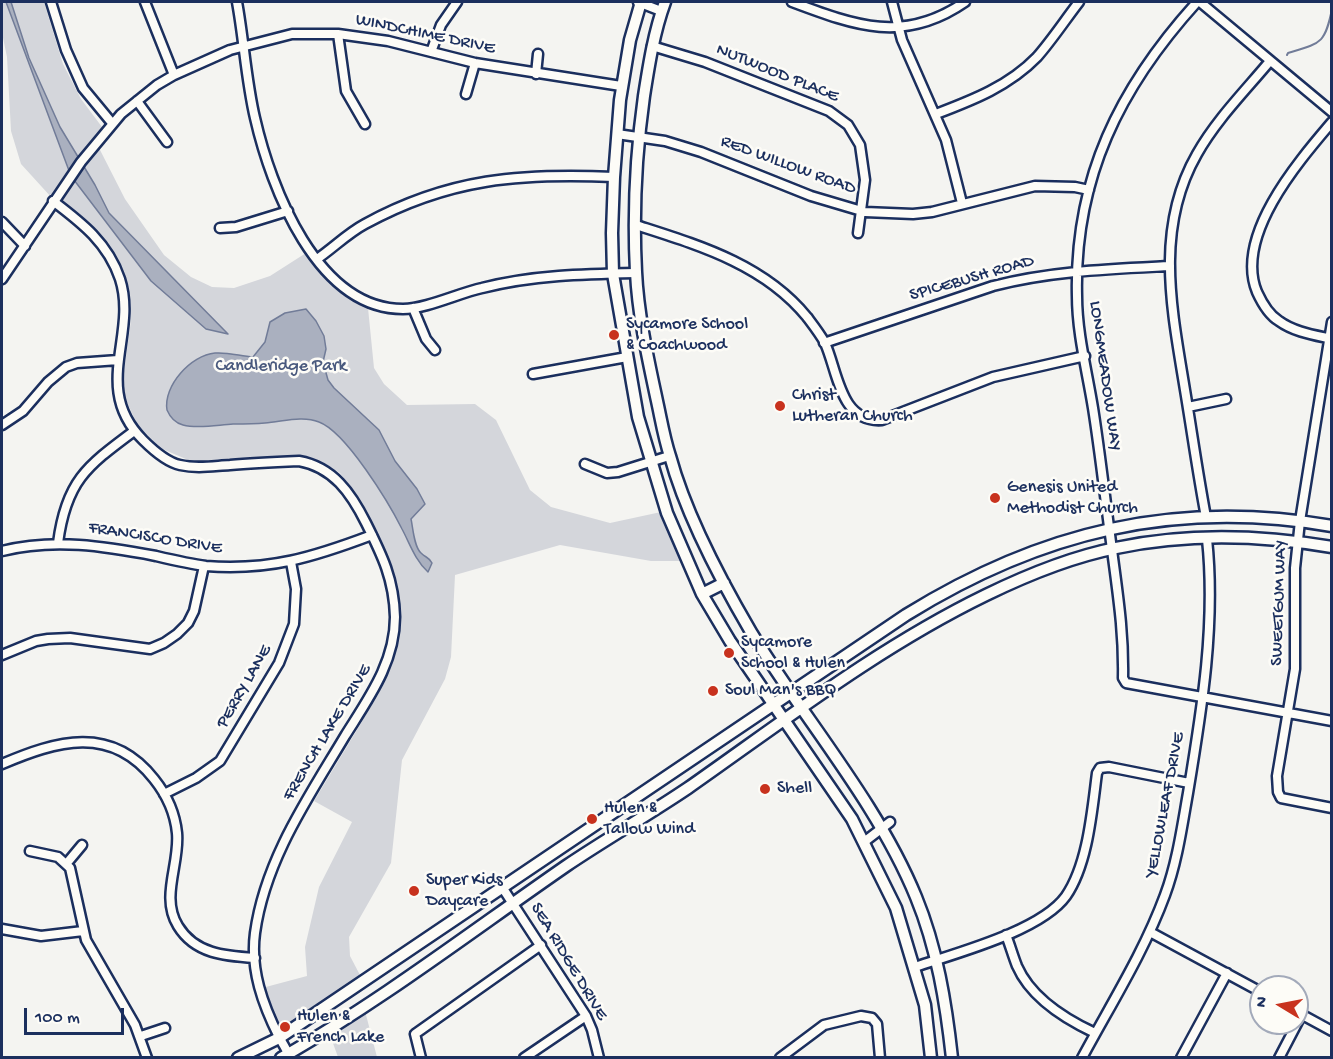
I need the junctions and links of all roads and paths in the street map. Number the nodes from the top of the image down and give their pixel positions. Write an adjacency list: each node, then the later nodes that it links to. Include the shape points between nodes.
1 (51, 2): 28 (street, via 83,88)
2 (145, 2): 21 (street)
3 (237, 2): 15 (street)
4 (457, 2): 16 (street, via 441,25)
5 (639, 2): 11 (street); 22 (main road)
6 (792, 2): 12 (street, via 840,19)
7 (892, 2): 12 (street)
8 (965, 2): 12 (street, via 921,24)
9 (1079, 2): 26 (street, via 1019,73 984,95)
10 (1199, 2): 18 (street); 34 (street, LONGMEADOW WAY, via 1169,34 1126,96 1102,147)
11 (663, 6): 14 (main road)
12 (898, 28): 26 (street)
13 (338, 34): 15 (street, WINDCHIME DRIVE, via 292,34); 16 (street, WINDCHIME DRIVE); 29 (street, via 346,91)
14 (652, 46): 31 (main road); 38 (street, NUTWOOD PLACE, via 705,62 837,116 848,125 861,151 865,180)
15 (244, 48): 21 (street, WINDCHIME DRIVE, via 230,50); 37 (street, via 261,144)
16 (431, 52): 19 (street, WINDCHIME DRIVE)
17 (538, 54): 20 (street)
18 (1270, 61): 25 (street); 45 (street, via 1214,127 1196,155 1178,195)
19 (475, 63): 20 (street, WINDCHIME DRIVE); 23 (street)
20 (536, 74): 22 (street, WINDCHIME DRIVE)
21 (174, 75): 24 (street, WINDCHIME DRIVE)
22 (621, 86): 30 (main road)
23 (466, 94)
24 (137, 101): 28 (street, WINDCHIME DRIVE); 32 (street)
25 (1332, 112)
26 (936, 114): 36 (street)
27 (1332, 122): 52 (street, via 1276,196 1258,237 1251,269 1261,301 1278,321 1304,333)
28 (112, 123): 35 (street, WINDCHIME DRIVE)
29 (365, 123)
30 (617, 134): 31 (street, RED WILLOW ROAD); 33 (main road)
31 (639, 136): 38 (street, RED WILLOW ROAD, via 702,152 811,196); 40 (main road)
32 (167, 142)
33 (614, 177): 44 (street, via 512,177 444,190 363,225); 48 (main road)
34 (1089, 190): 36 (street, RED WILLOW ROAD, via 1035,186); 46 (street, LONGMEADOW WAY)
35 (52, 201): 43 (street, WINDCHIME DRIVE); 57 (street, FRENCH LAKE DRIVE, via 97,237 114,264 121,281 125,312)
36 (962, 204): 38 (street, RED WILLOW ROAD, via 912,214)
37 (288, 211): 41 (street); 44 (street)
38 (861, 211): 42 (street, NUTWOOD PLACE)
39 (2, 222): 43 (street)
40 (636, 225): 47 (main road); 53 (street, via 710,250 773,284 806,315)
41 (220, 228)
42 (858, 233)
43 (24, 246): 49 (street, WINDCHIME DRIVE)
44 (317, 260): 50 (street, via 346,291 363,301 391,308)
45 (1169, 266): 46 (street, SPICEBUSH ROAD); 60 (street)
46 (1077, 272): 53 (street, SPICEBUSH ROAD, via 1021,278); 55 (street, LONGMEADOW WAY, via 1078,320)
47 (636, 273): 48 (street); 63 (main road, via 640,313)
48 (613, 274): 50 (street, via 524,279); 56 (main road)
49 (2, 279)
50 (413, 308): 54 (street)
51 (1332, 322): 52 (street, SWEETGUM WAY)
52 (1330, 338): 67 (street, SWEETGUM WAY)
53 (824, 343): 55 (street, via 846,402 864,419 872,420 882,420 993,377)
54 (435, 350)
55 (1085, 356): 69 (street, LONGMEADOW WAY)
56 (627, 357): 58 (street); 64 (main road)
57 (118, 360): 61 (street, via 66,367 23,411); 62 (street, FRENCH LAKE DRIVE, via 119,395)
58 (533, 374)
59 (1226, 399): 60 (street)
60 (1188, 407): 66 (street)
61 (2, 424)
62 (134, 431): 70 (street, FRENCH LAKE DRIVE, via 161,455 177,464 198,468 309,463 332,475 345,488); 73 (street, via 82,474 69,495)
63 (669, 456): 64 (street); 79 (main road)
64 (651, 462): 65 (street, via 607,473); 80 (main road, via 667,513)
65 (585, 464)
66 (1206, 517): 67 (main road); 69 (main road)
67 (1300, 521): 68 (main road); 72 (street, SWEETGUM WAY)
68 (1332, 526)
69 (1110, 529): 75 (street, LONGMEADOW WAY); 81 (main road, via 1020,556)
70 (372, 535): 77 (street, FRANCISCO DRIVE); 111 (street, FRENCH LAKE DRIVE, via 387,566 393,594 394,633 387,664 297,816 275,862 255,932)
71 (1207, 539): 72 (main road); 75 (main road); 85 (street, YELLOWLEAF DRIVE, via 1209,620)
72 (1298, 542): 74 (main road); 88 (street, SWEETGUM WAY, via 1294,592 1297,641)
73 (58, 543): 76 (street, FRANCISCO DRIVE); 78 (street, FRANCISCO DRIVE, via 105,546)
74 (1332, 547)
75 (1112, 549): 82 (main road, via 1029,576); 85 (street, LONGMEADOW WAY, via 1122,622 1124,682)
76 (2, 551)
77 (291, 562): 78 (street, FRANCISCO DRIVE, via 249,567); 95 (street, PERRY LANE, via 296,589 294,624 279,663 220,761)
78 (204, 566): 83 (street, via 188,623 164,643 150,648 48,639)
79 (724, 583): 80 (main road); 84 (main road)
80 (702, 594): 86 (main road)
81 (929, 601): 82 (main road); 84 (main road)
82 (939, 618): 87 (main road)
83 (2, 655)
84 (790, 692): 86 (main road); 87 (main road)
85 (1202, 697): 88 (street, LONGMEADOW WAY); 93 (street, YELLOWLEAF DRIVE)
86 (775, 704): 89 (main road); 92 (main road)
87 (800, 708): 89 (main road); 97 (main road)
88 (1288, 713): 90 (street, LONGMEADOW WAY); 96 (street, SWEETGUM WAY, via 1277,776 1279,796)
89 (784, 718): 94 (main road); 99 (main road)
90 (1332, 721)
91 (2, 764): 95 (street, via 59,744 101,743 123,751 138,763)
92 (677, 768): 94 (main road); 98 (main road)
93 (1189, 783): 108 (street, YELLOWLEAF DRIVE, via 1171,874); 109 (street, via 1101,768 1086,846 1067,895 1049,913)
94 (691, 786): 101 (main road)
95 (164, 794): 111 (street, via 177,831 170,899 178,925 194,944 205,950)
96 (1332, 808)
97 (885, 826): 99 (street); 112 (main road, via 924,906)
98 (584, 831): 101 (main road); 104 (main road)
99 (864, 842): 113 (main road, via 896,908)
100 (82, 845): 103 (street)
101 (593, 850): 105 (main road)
102 (30, 851): 103 (street)
103 (67, 863): 107 (street)
104 (502, 887): 105 (street, SEA RIDGE DRIVE); 115 (main road)
105 (513, 904): 110 (street, SEA RIDGE DRIVE); 117 (main road)
106 (2, 929): 107 (street, via 41,936)
107 (83, 931): 124 (street)
108 (1150, 932): 114 (street); 122 (street, YELLOWLEAF DRIVE)
109 (1006, 935): 112 (street); 122 (street, via 1018,968 1036,993 1069,1019)
110 (541, 945): 118 (street, SEA RIDGE DRIVE); 130 (street, via 415,1034)
111 (255, 958): 125 (street, FRENCH LAKE DRIVE, via 258,984)
112 (936, 960): 113 (street); 135 (main road)
113 (915, 968): 134 (main road, via 925,1005)
114 (1227, 973): 116 (street); 137 (street)
115 (363, 982): 117 (main road); 125 (main road)
116 (1249, 985)
117 (375, 999): 126 (main road)
118 (586, 1016): 131 (street); 132 (street, SEA RIDGE DRIVE)
119 (1309, 1018): 121 (street)
120 (165, 1028): 124 (street)
121 (1332, 1031)
122 (1095, 1033): 136 (street, YELLOWLEAF DRIVE)
123 (1289, 1035): 138 (street)
124 (141, 1036): 128 (street)
125 (279, 1038): 126 (street, FRENCH LAKE DRIVE); 129 (main road)
126 (286, 1056)
127 (785, 1056): 133 (street, via 824,1025 861,1016 872,1018 877,1024)
128 (147, 1058)
129 (238, 1058)
130 (421, 1058)
131 (524, 1058)
132 (599, 1058)
133 (880, 1058)
134 (931, 1058)
135 (952, 1058)
136 (1082, 1058)
137 (1181, 1058)
138 (1279, 1058)

